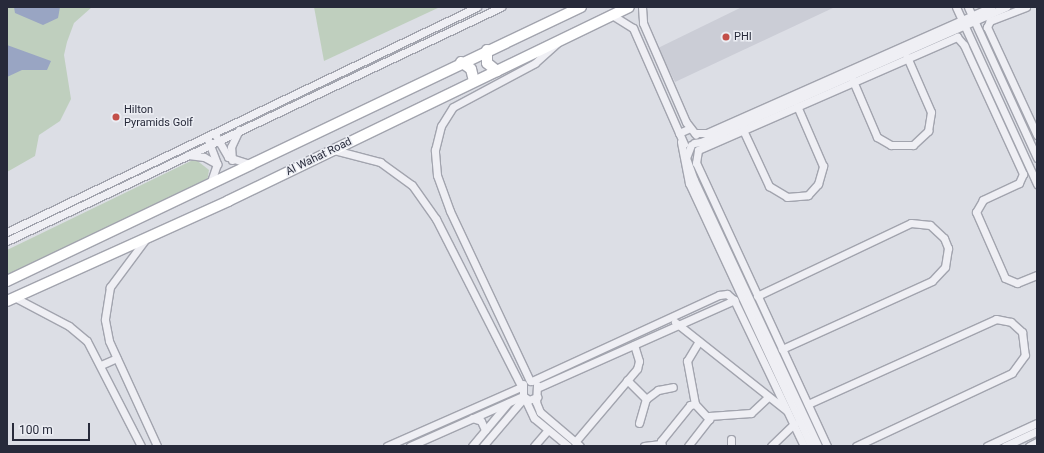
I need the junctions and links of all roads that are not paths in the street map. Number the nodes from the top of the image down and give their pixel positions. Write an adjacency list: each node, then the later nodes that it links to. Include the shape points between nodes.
1 (476, 7): 12 (street)
2 (501, 7): 16 (street)
3 (581, 7): 20 (highway)
4 (629, 7): 11 (highway, Al Wahat Road)
5 (642, 7): 26 (street, via 641,19)
6 (956, 7): 15 (street)
7 (968, 7): 13 (street)
8 (991, 7): 13 (street)
9 (1006, 7): 13 (street)
10 (1026, 7): 43 (street, via 990,21 987,27)
11 (612, 15): 18 (highway, Al Wahat Road); 29 (street, via 633,28)
12 (453, 18): 14 (street); 16 (street)
13 (973, 18): 15 (street); 51 (street)
14 (445, 22): 17 (street); 31 (street)
15 (963, 22): 19 (street); 55 (street)
16 (458, 28): 17 (street)
17 (451, 32): 34 (street)
18 (561, 40): 25 (highway, Al Wahat Road); 78 (street, via 535,63 454,107 441,126 435,150 437,175 450,211)
19 (911, 44): 23 (street); 39 (street, via 707,133)
20 (487, 50): 22 (highway); 25 (highway, via 487,63)
21 (907, 57): 24 (street); 27 (street, via 931,117 928,131 914,144 891,145 877,137); 56 (street, via 950,38 960,39)
22 (461, 62): 28 (highway, via 471,69); 54 (highway)
23 (876, 62): 24 (street); 37 (street)
24 (879, 70): 27 (street)
25 (497, 71): 28 (highway, Al Wahat Road)
26 (667, 78): 29 (street); 30 (street)
27 (853, 81): 35 (street)
28 (474, 82): 49 (highway, Al Wahat Road)
29 (658, 82): 32 (street)
30 (674, 94): 32 (street); 39 (street)
31 (290, 96): 33 (street); 34 (street)
32 (665, 98): 42 (street)
33 (278, 102): 36 (street); 41 (street)
34 (295, 104): 36 (street)
35 (797, 106): 37 (street); 40 (street, via 823,166 818,184 808,195 787,197 773,190)
36 (282, 110): 38 (street)
37 (769, 115): 40 (street); 48 (street)
38 (240, 129): 45 (street); 52 (street, via 231,147)
39 (692, 130): 42 (street); 48 (street)
40 (743, 130): 64 (street, via 701,148 695,160)
41 (214, 132): 44 (street); 45 (street)
42 (679, 133): 46 (street)
43 (1037, 135)
44 (206, 136): 47 (street); 59 (street)
45 (218, 140): 47 (street); 52 (street)
46 (681, 142): 48 (street); 75 (street, via 682,164 689,183)
47 (210, 144): 50 (street); 53 (street)
48 (692, 144): 64 (street, via 686,153 690,170)
49 (334, 150): 61 (highway, Al Wahat Road); 79 (street, via 380,162 412,185 436,219)
50 (188, 155): 53 (street, via 204,157); 60 (street)
51 (1037, 158)
52 (232, 160): 54 (street)
53 (217, 164): 57 (street)
54 (249, 164): 57 (highway)
55 (1032, 173): 56 (street); 58 (street)
56 (1023, 178): 63 (street, via 983,200 976,212 1006,278 1017,283)
57 (210, 184): 65 (highway)
58 (1037, 184)
59 (9, 231): 60 (street)
60 (15, 237): 62 (street)
61 (147, 239): 67 (highway, Al Wahat Road); 74 (street, via 120,270 107,293 106,327)
62 (7, 241)
63 (1037, 275)
64 (745, 279): 66 (street); 75 (street)
65 (7, 281)
66 (757, 296): 73 (street); 73 (street, via 911,223 930,225 944,238 947,262 932,281)
67 (11, 299): 76 (street, via 78,333)
68 (734, 300): 69 (street, via 719,295); 70 (street); 93 (street)
69 (669, 318): 70 (street); 78 (street)
70 (678, 325): 71 (street); 72 (street)
71 (698, 341): 84 (street); 88 (street, via 686,360)
72 (634, 345): 77 (street, via 638,365); 81 (street)
73 (782, 349): 89 (street)
74 (117, 358): 76 (street); 111 (street)
75 (774, 359): 103 (street); 122 (street)
76 (101, 365): 110 (street)
77 (627, 380): 86 (street); 108 (street)
78 (531, 381): 79 (street); 81 (street)
79 (521, 386): 82 (street); 85 (street)
80 (673, 387): 86 (street, via 658,390)
81 (539, 388): 83 (street)
82 (506, 392): 87 (street); 105 (street)
83 (537, 397): 85 (street); 92 (street)
84 (768, 397): 93 (street); 94 (street, via 751,413)
85 (524, 398): 87 (street); 90 (street); 91 (street)
86 (646, 399): 97 (street)
87 (510, 401): 95 (street); 101 (street)
88 (695, 404): 94 (street); 109 (street, via 690,405)
89 (808, 404): 100 (street); 125 (street, via 996,318 1011,322 1022,332 1025,355 1012,373)
90 (514, 410): 91 (street, via 523,408); 115 (street)
91 (529, 411): 96 (street)
92 (540, 412): 96 (street); 108 (street)
93 (788, 412): 99 (street)
94 (709, 416): 119 (street)
95 (472, 418): 101 (street, via 481,421); 106 (street)
96 (534, 418): 102 (street)
97 (639, 423)
98 (1037, 423): 126 (street)
99 (794, 424): 120 (street); 121 (street)
100 (818, 427): 103 (street); 124 (street)
101 (485, 430): 114 (street)
102 (548, 430): 116 (street); 117 (street)
103 (810, 430): 123 (street)
104 (1037, 431): 127 (street)
105 (415, 433): 106 (street); 112 (street)
106 (419, 442): 113 (street)
107 (1037, 442): 128 (street)
108 (577, 444)
109 (661, 445): 118 (street)
110 (141, 446)
111 (157, 446)
112 (387, 446)
113 (410, 446)
114 (472, 446)
115 (483, 446)
116 (534, 446)
117 (568, 446)
118 (644, 446)
119 (688, 446)
120 (771, 446)
121 (804, 446)
122 (811, 446)
123 (818, 446)
124 (827, 446)
125 (856, 446)
126 (987, 446)
127 (1005, 446)
128 (1029, 446)

